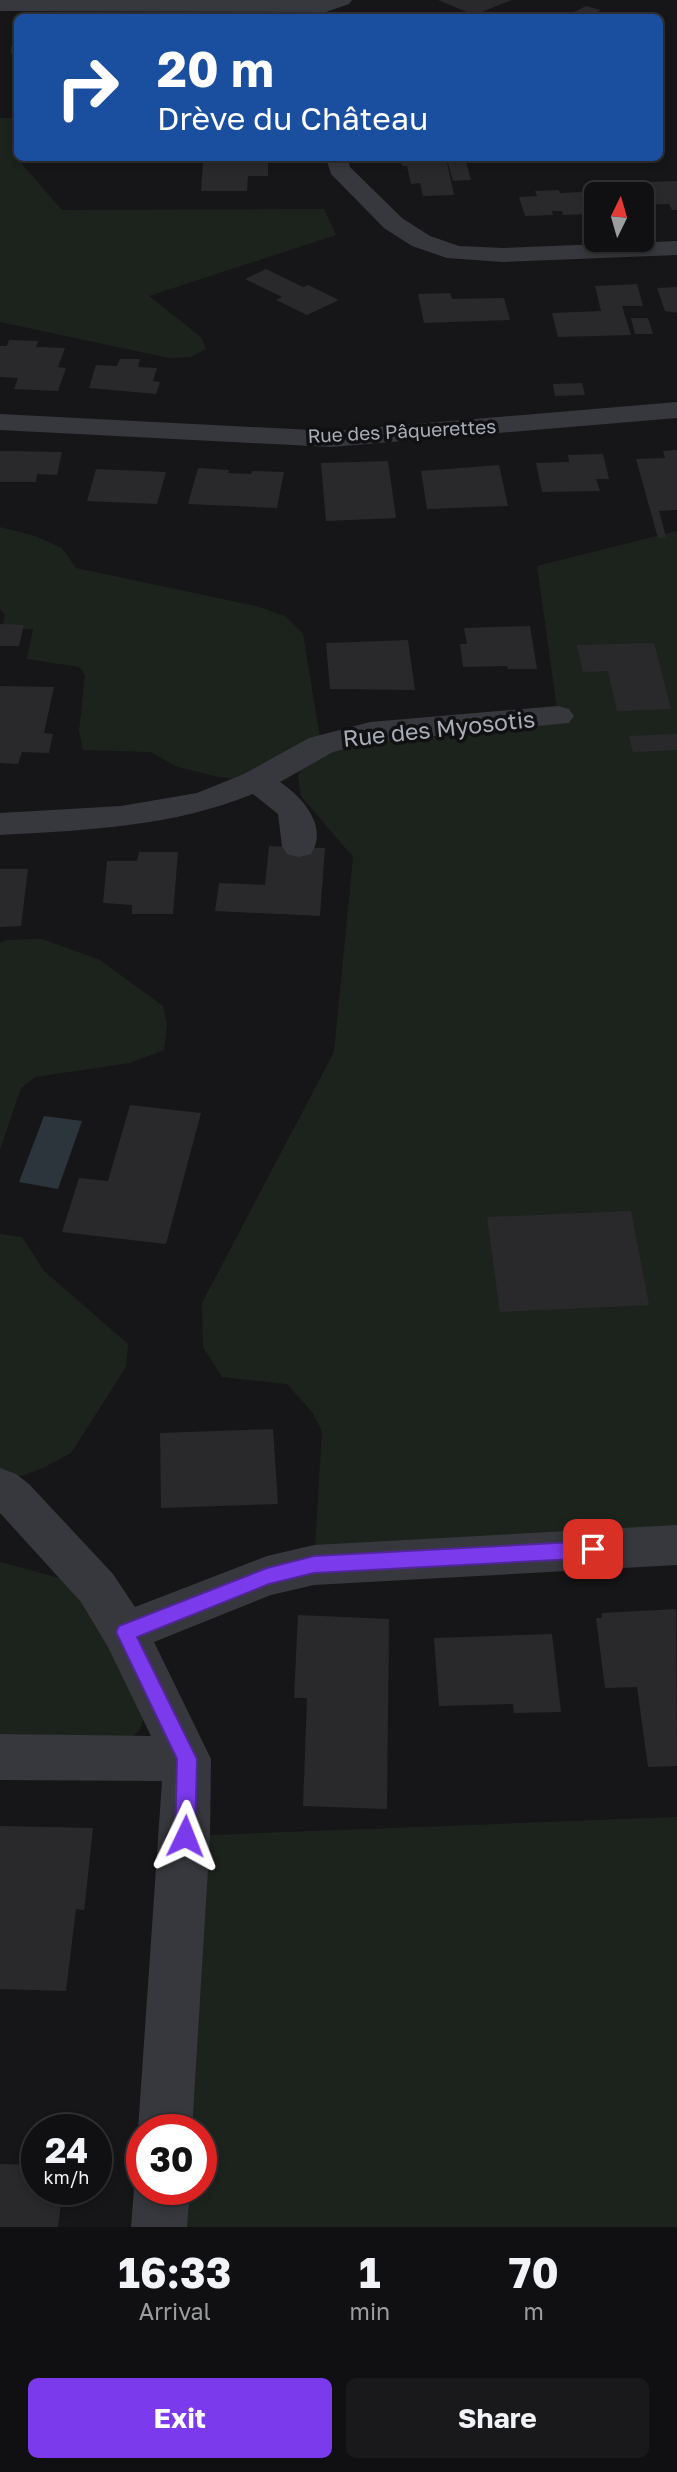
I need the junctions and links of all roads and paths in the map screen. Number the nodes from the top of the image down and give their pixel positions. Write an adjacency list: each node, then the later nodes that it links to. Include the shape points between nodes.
1 (0, 5): 2 (street)
2 (334, 8)
3 (338, 161): 4 (street, via 339,169 393,223 421,241 456,253 503,256)
4 (677, 248)
5 (677, 410): 6 (street, Rue des Pâquerettes, via 331,439)
6 (0, 422)
7 (558, 716): 8 (street, Rue des Myosotis, via 352,735 309,751)
8 (256, 781): 9 (street, Rue des Myosotis, via 204,802 151,813); 10 (street, via 295,812 300,824)
9 (0, 824)
10 (299, 846)
11 (0, 1487): 13 (street, via 97,1588)
12 (677, 1545): 13 (street, via 314,1565 267,1576)
13 (125, 1632): 15 (street)
14 (0, 1757): 15 (street)
15 (187, 1759): 16 (street)
16 (166, 2114)
17 (161, 2205): 18 (street)
18 (159, 2227)

